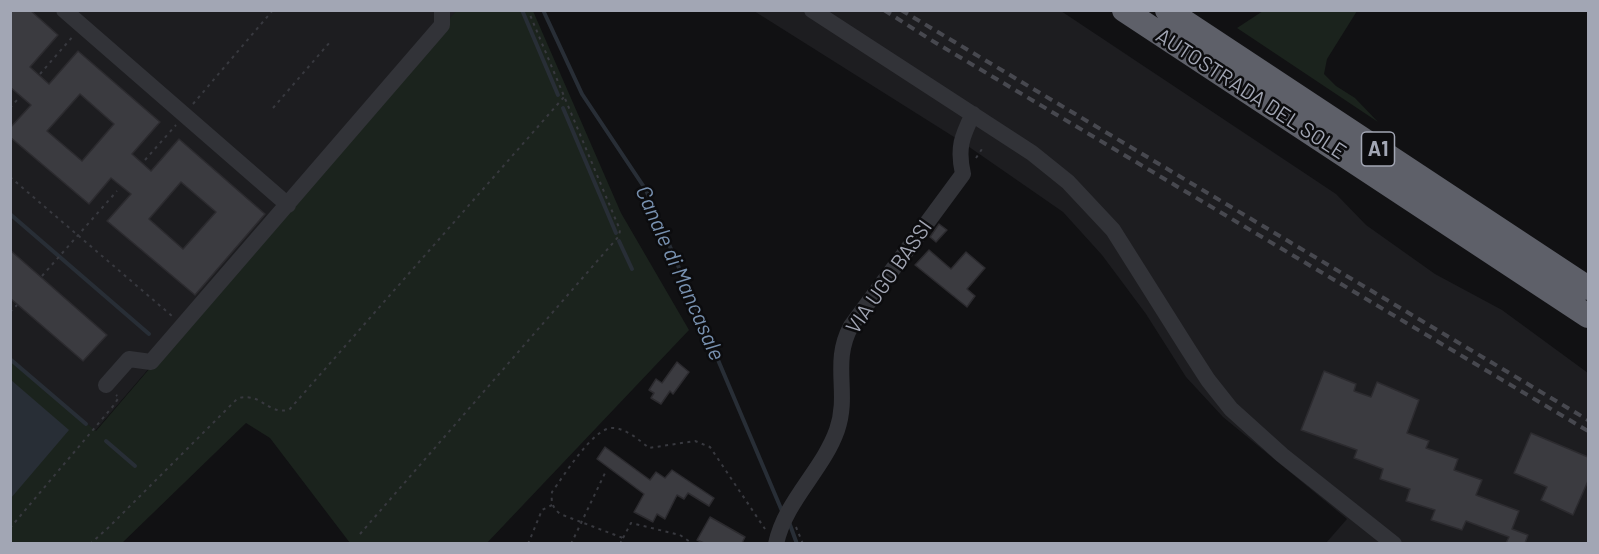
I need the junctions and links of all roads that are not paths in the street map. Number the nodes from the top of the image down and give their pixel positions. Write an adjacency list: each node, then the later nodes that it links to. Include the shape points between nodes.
1 (64, 10): 9 (street, via 188,111)
2 (442, 10): 9 (street, via 442,25)
3 (812, 10): 8 (street)
4 (1110, 10): 7 (highway)
5 (1124, 10): 7 (highway, AUTOSTRADA DEL SOLE / A1)
6 (1167, 10): 10 (highway, AUTOSTRADA DEL SOLE / A1)
7 (1184, 50): 11 (highway, AUTOSTRADA DEL SOLE / A1)
8 (974, 114): 13 (street, VIA UGO BASSI, via 960,144 963,174 844,338 840,363 843,400 837,428); 14 (street, via 1051,167 1100,215 1208,380 1232,409 1282,455)
9 (288, 205): 12 (street, via 152,362 129,359)
10 (1588, 288)
11 (1588, 316)
12 (106, 385)
13 (777, 540)
14 (1394, 543)

